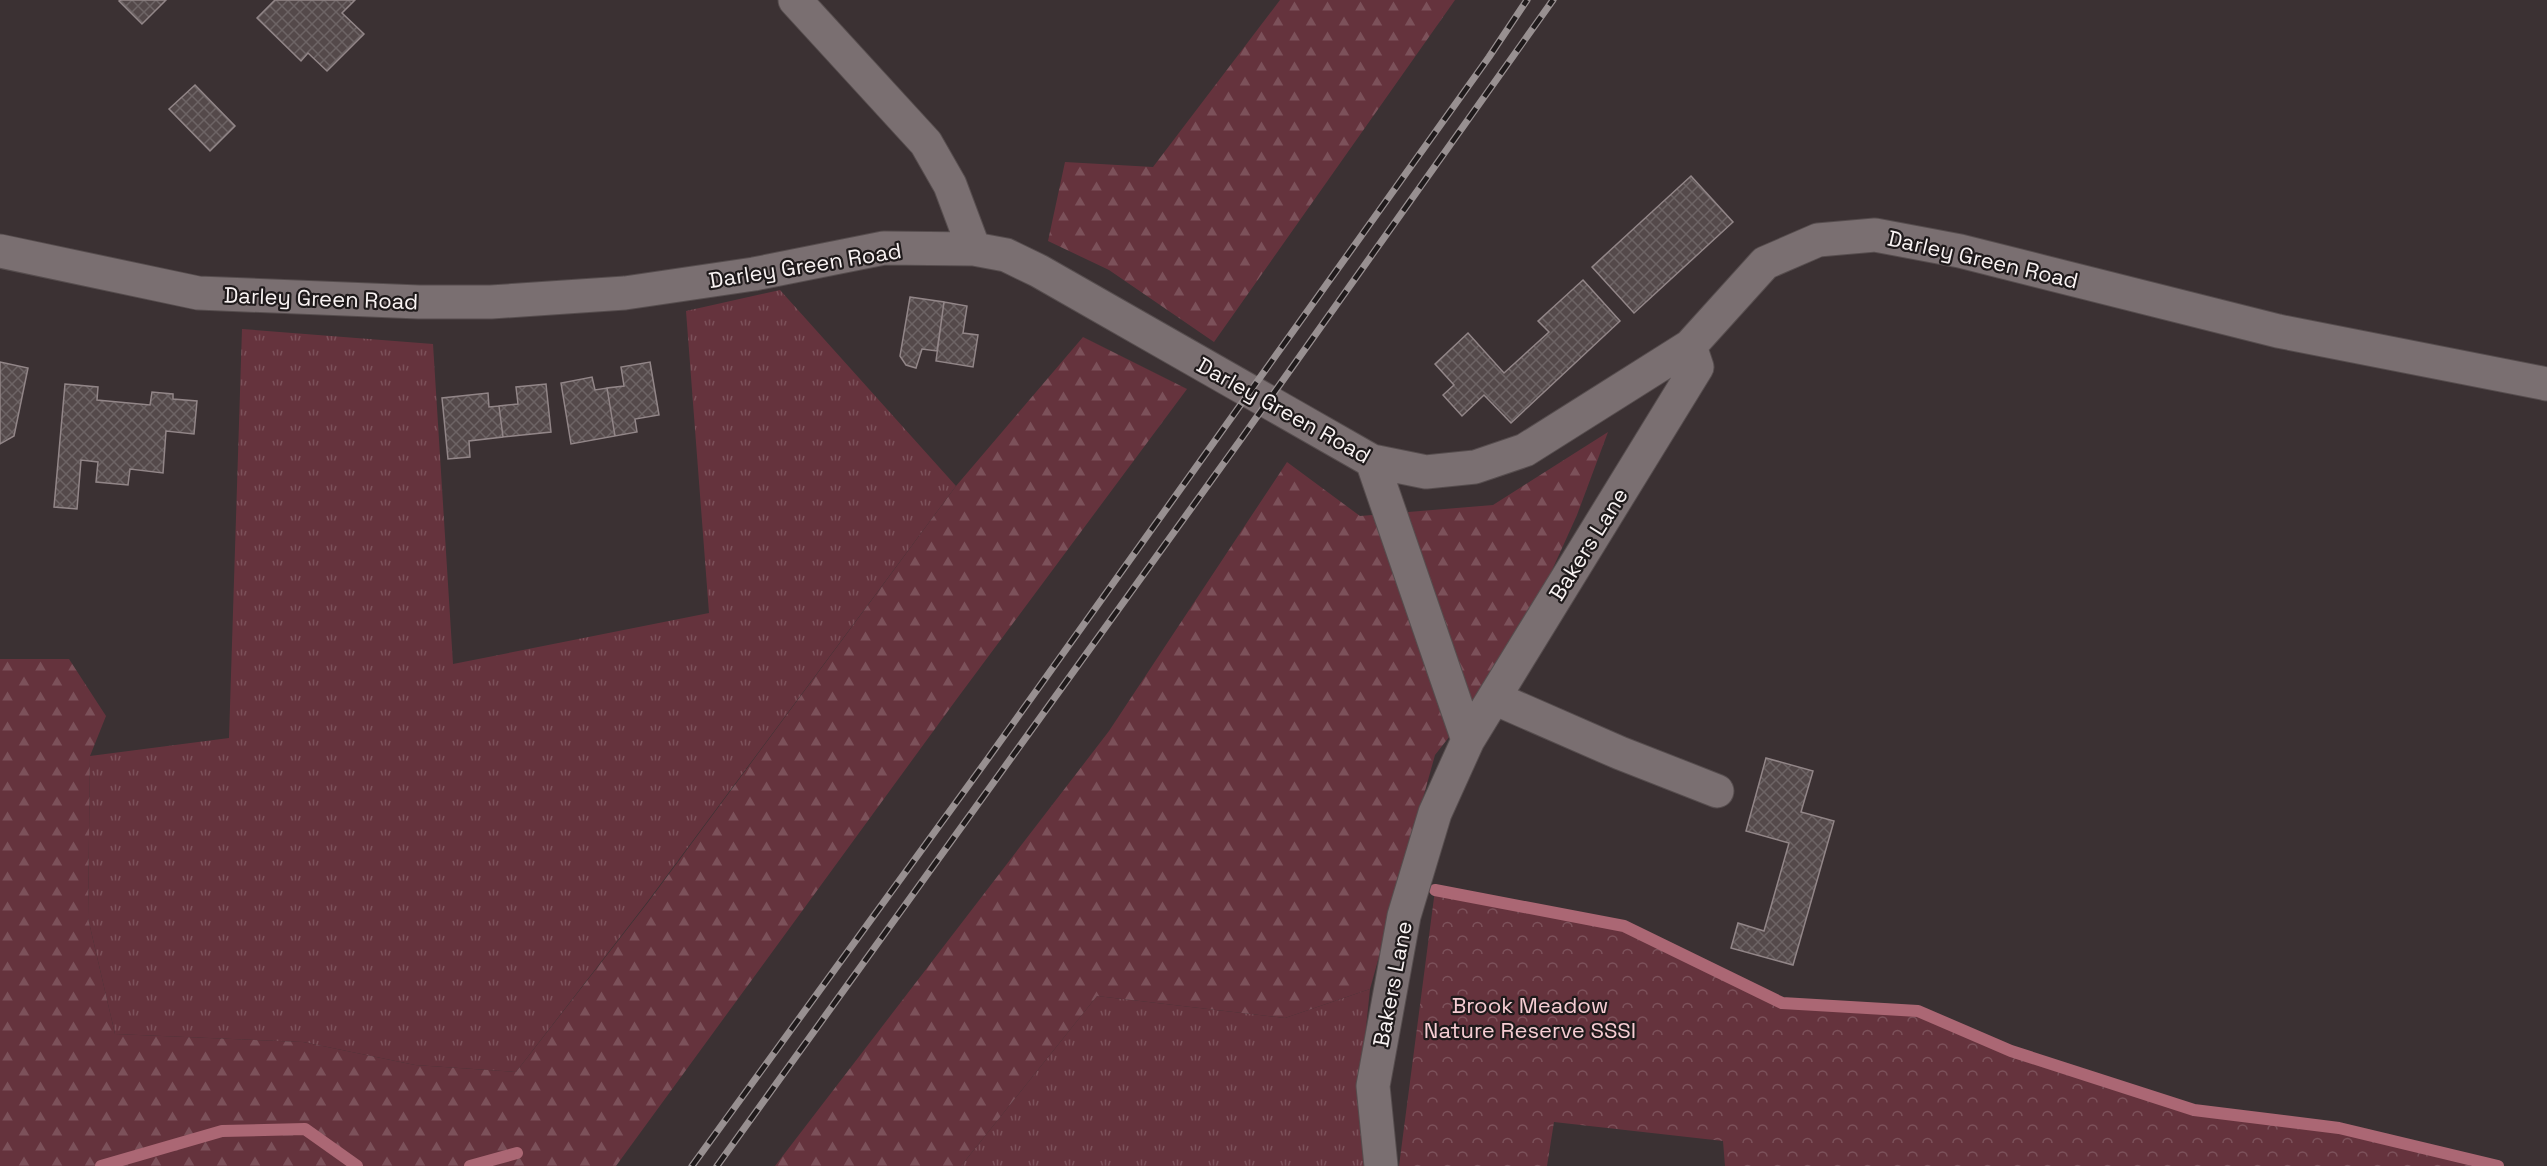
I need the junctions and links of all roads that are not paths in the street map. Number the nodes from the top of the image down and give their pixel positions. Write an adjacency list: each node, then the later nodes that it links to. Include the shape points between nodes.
1 (795, 0): 2 (street, via 926,143 950,185)
2 (974, 249): 3 (street, Darley Green Road, via 884,248 754,274 625,293 491,302 198,293); 6 (street, Darley Green Road, via 1006,255 1039,270)
3 (0, 251)
4 (1690, 346): 5 (street, Darley Green Road, via 1765,263 1818,240 1875,235 1960,251 2278,331); 6 (street, Darley Green Road, via 1525,450 1475,467 1426,472); 7 (street, Bakers Lane, via 1697,367)
5 (2547, 384)
6 (1372, 461): 8 (street)
7 (1494, 698): 8 (street, Bakers Lane); 9 (street)
8 (1468, 740): 10 (street, Bakers Lane, via 1435,813 1404,916 1373,1086)
9 (1717, 791)
10 (1381, 1166)

